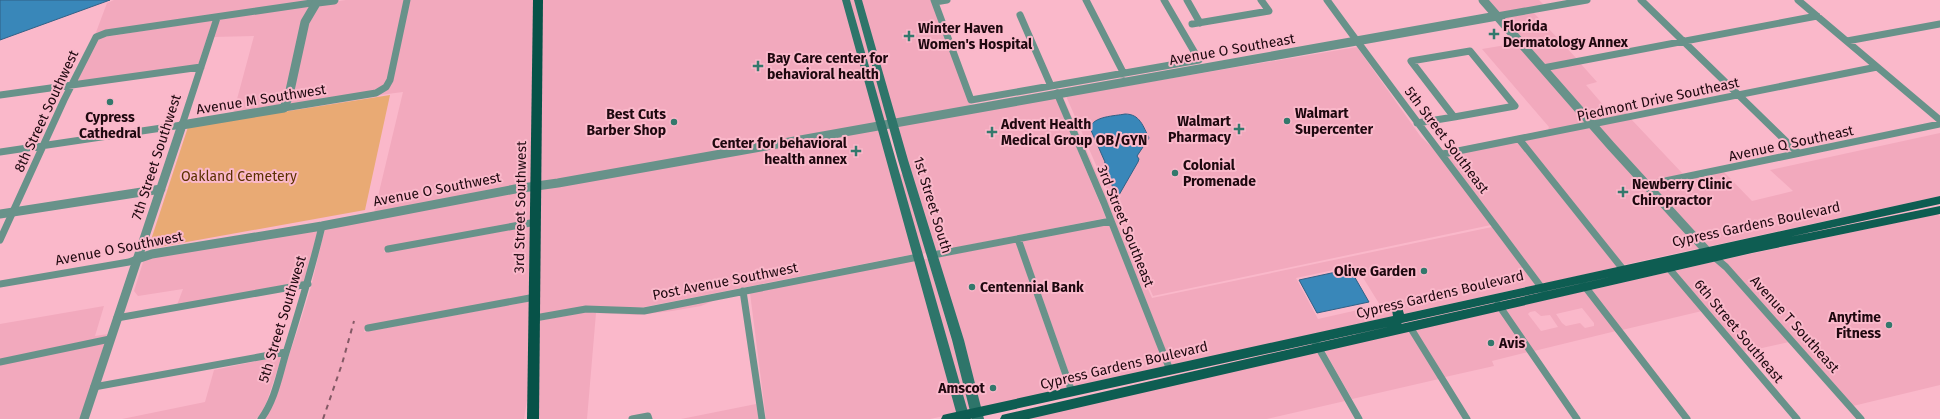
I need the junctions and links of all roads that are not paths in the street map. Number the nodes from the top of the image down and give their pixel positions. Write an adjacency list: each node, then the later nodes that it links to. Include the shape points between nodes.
1 (334, 0): 16 (street)
2 (407, 0): 36 (street, Avenue M Southwest, via 390,80 383,89 371,94)
3 (538, 0): 53 (highway, 3rd Street Southwest)
4 (846, 0): 44 (main road, 1st Street South)
5 (858, 0): 39 (main road, 1st Street South)
6 (947, 0): 17 (street)
7 (1086, 0): 31 (street)
8 (1164, 0): 31 (street, via 1199,60)
9 (1187, 0): 22 (street)
10 (1261, 0): 22 (street, via 1269,11)
11 (1327, 0): 25 (street, 5th Street Southeast)
12 (1483, 0): 19 (street)
13 (1588, 0): 19 (street, Avenue O Southeast)
14 (1641, 0): 26 (street)
15 (1798, 0): 20 (street)
16 (318, 1): 21 (street); 36 (street, via 305,22)
17 (934, 1): 33 (street, via 971,100)
18 (1020, 15): 33 (street, 3rd Street Southeast)
19 (1498, 16): 25 (street, Avenue O Southeast); 30 (street)
20 (1817, 16): 26 (street); 27 (street)
21 (217, 18): 28 (street, 7th Street Southwest); 32 (street, 8th Street Southwest, via 106,33 96,37)
22 (1200, 22): 23 (street)
23 (1192, 24)
24 (1940, 24): 27 (street)
25 (1357, 41): 33 (street, Avenue O Southeast); 40 (street, 5th Street Southeast)
26 (1684, 41): 30 (street); 35 (street)
27 (1847, 42): 29 (street)
28 (201, 67): 32 (street); 43 (street, 7th Street Southwest)
29 (1877, 67): 35 (street, Piedmont Drive Southeast); 38 (street)
30 (1542, 68): 41 (street)
31 (1124, 74): 33 (street)
32 (71, 86): 34 (street); 46 (street, 8th Street Southwest)
33 (1054, 90): 39 (street, Avenue O Southeast); 61 (street, 3rd Street Southeast)
34 (0, 95)
35 (1738, 95): 41 (street, Piedmont Drive Southeast); 48 (street)
36 (284, 108): 43 (street, Avenue M Southwest)
37 (1454, 117): 37 (street, via 1515,106 1470,51 1411,61); 40 (street)
38 (1940, 120)
39 (893, 124): 44 (street, Avenue O Southeast); 51 (main road, 1st Street South)
40 (1417, 124): 50 (street, 5th Street Southeast)
41 (1592, 124): 45 (street, Piedmont Drive Southeast); 52 (street)
42 (1940, 124): 48 (street, Avenue Q Southeast)
43 (182, 125): 46 (street, Avenue M Southwest); 54 (street, 7th Street Southwest)
44 (881, 126): 49 (main road, 1st Street South); 53 (street, Avenue O Southwest)
45 (1519, 139): 50 (street, Piedmont Drive Southeast); 76 (street)
46 (42, 145): 47 (street, Avenue M Southwest); 58 (street, 8th Street Southwest)
47 (0, 152)
48 (1798, 153): 52 (street, Avenue Q Southeast)
49 (889, 154): 51 (main road, via 900,171); 72 (main road, 1st Street South)
50 (1443, 154): 82 (street, 5th Street Southeast)
51 (908, 174): 71 (main road, 1st Street South)
52 (1646, 185): 70 (street)
53 (536, 186): 62 (highway, 3rd Street Southwest); 63 (street, Avenue O Southwest)
54 (161, 188): 58 (street); 73 (street, 7th Street Southwest)
55 (1940, 200): 56 (main road, Cypress Gardens Boulevard)
56 (1928, 202): 57 (street); 60 (main road, Cypress Gardens Boulevard)
57 (1939, 211): 65 (main road, Cypress Gardens Boulevard)
58 (12, 212): 59 (street); 67 (street, 8th Street Southwest)
59 (0, 214)
60 (1854, 218): 64 (main road, Cypress Gardens Boulevard); 65 (main road, via 1834,229)
61 (1111, 221): 66 (street); 100 (street, 3rd Street Southeast)
62 (536, 222): 69 (street); 85 (highway, 3rd Street Southwest)
63 (322, 226): 73 (street, Avenue O Southwest); 81 (street, 5th Street Southwest)
64 (1816, 226): 68 (main road, via 1811,232); 70 (main road, Cypress Gardens Boulevard)
65 (1835, 232): 68 (main road, Cypress Gardens Boulevard)
66 (1018, 239): 71 (street); 103 (street)
67 (0, 240)
68 (1767, 246): 74 (main road, Cypress Gardens Boulevard)
69 (388, 249)
70 (1706, 250): 74 (street, Avenue T Southeast); 75 (main road, Cypress Gardens Boulevard)
71 (932, 255): 104 (main road, 1st Street South, via 958,340)
72 (918, 257): 83 (street, Post Avenue Southwest); 106 (main road, 1st Street South)
73 (137, 258): 80 (street, Avenue O Southwest, via 129,262); 90 (street, 7th Street Southwest)
74 (1715, 258): 77 (main road, Cypress Gardens Boulevard); 119 (street, Avenue T Southeast, via 1726,267)
75 (1662, 260): 76 (main road, Cypress Gardens Boulevard); 77 (street, 6th Street Southeast)
76 (1623, 269): 78 (street); 79 (main road, Cypress Gardens Boulevard)
77 (1670, 269): 78 (main road, Cypress Gardens Boulevard); 118 (street, 6th Street Southeast)
78 (1630, 278): 79 (main road, Cypress Gardens Boulevard)
79 (1582, 283): 82 (main road, Cypress Gardens Boulevard); 84 (main road, Cypress Gardens Boulevard); 117 (street)
80 (0, 284)
81 (308, 284): 90 (street); 98 (street, 5th Street Southwest)
82 (1541, 287): 84 (street, 5th Street Southeast); 86 (main road, Cypress Gardens Boulevard)
83 (743, 291): 91 (street, Post Avenue Southwest, via 644,311 586,309); 111 (street)
84 (1548, 296): 88 (main road, Cypress Gardens Boulevard)
85 (535, 297): 91 (highway, 3rd Street Southwest); 94 (street)
86 (1494, 298): 88 (street); 89 (main road, Cypress Gardens Boulevard)
87 (1396, 304): 92 (main road)
88 (1500, 307): 93 (main road, Cypress Gardens Boulevard); 116 (street)
89 (1441, 309): 92 (main road, Cypress Gardens Boulevard); 93 (main road)
90 (117, 318): 96 (street, 7th Street Southwest)
91 (535, 318): 105 (highway, 3rd Street Southwest)
92 (1399, 319): 95 (main road, via 1396,324); 97 (main road, Cypress Gardens Boulevard)
93 (1410, 327): 95 (main road, Cypress Gardens Boulevard); 115 (street)
94 (368, 328)
95 (1367, 337): 97 (main road, Cypress Gardens Boulevard)
96 (110, 339): 99 (street); 101 (street, 7th Street Southwest)
97 (1316, 343): 100 (main road, Cypress Gardens Boulevard); 102 (main road, Cypress Gardens Boulevard); 114 (street)
98 (286, 352): 101 (street); 108 (street, 5th Street Southwest, via 270,401)
99 (0, 362)
100 (1170, 370): 102 (main road, Cypress Gardens Boulevard, via 1123,390)
101 (94, 387): 107 (street, 7th Street Southwest)
102 (1121, 387): 103 (main road, Cypress Gardens Boulevard); 113 (main road, Cypress Gardens Boulevard, via 1080,402)
103 (1072, 392): 104 (main road, Cypress Gardens Boulevard)
104 (977, 416): 106 (main road, Cypress Gardens Boulevard)
105 (531, 417)
106 (964, 417): 112 (main road, Cypress Gardens Boulevard)
107 (84, 419)
108 (261, 419)
109 (632, 419): 110 (street, via 648,416)
110 (649, 419)
111 (762, 419)
112 (947, 419)
113 (1006, 419)
114 (1359, 419)
115 (1467, 419)
116 (1577, 419)
117 (1687, 419)
118 (1797, 419)
119 (1861, 419)

